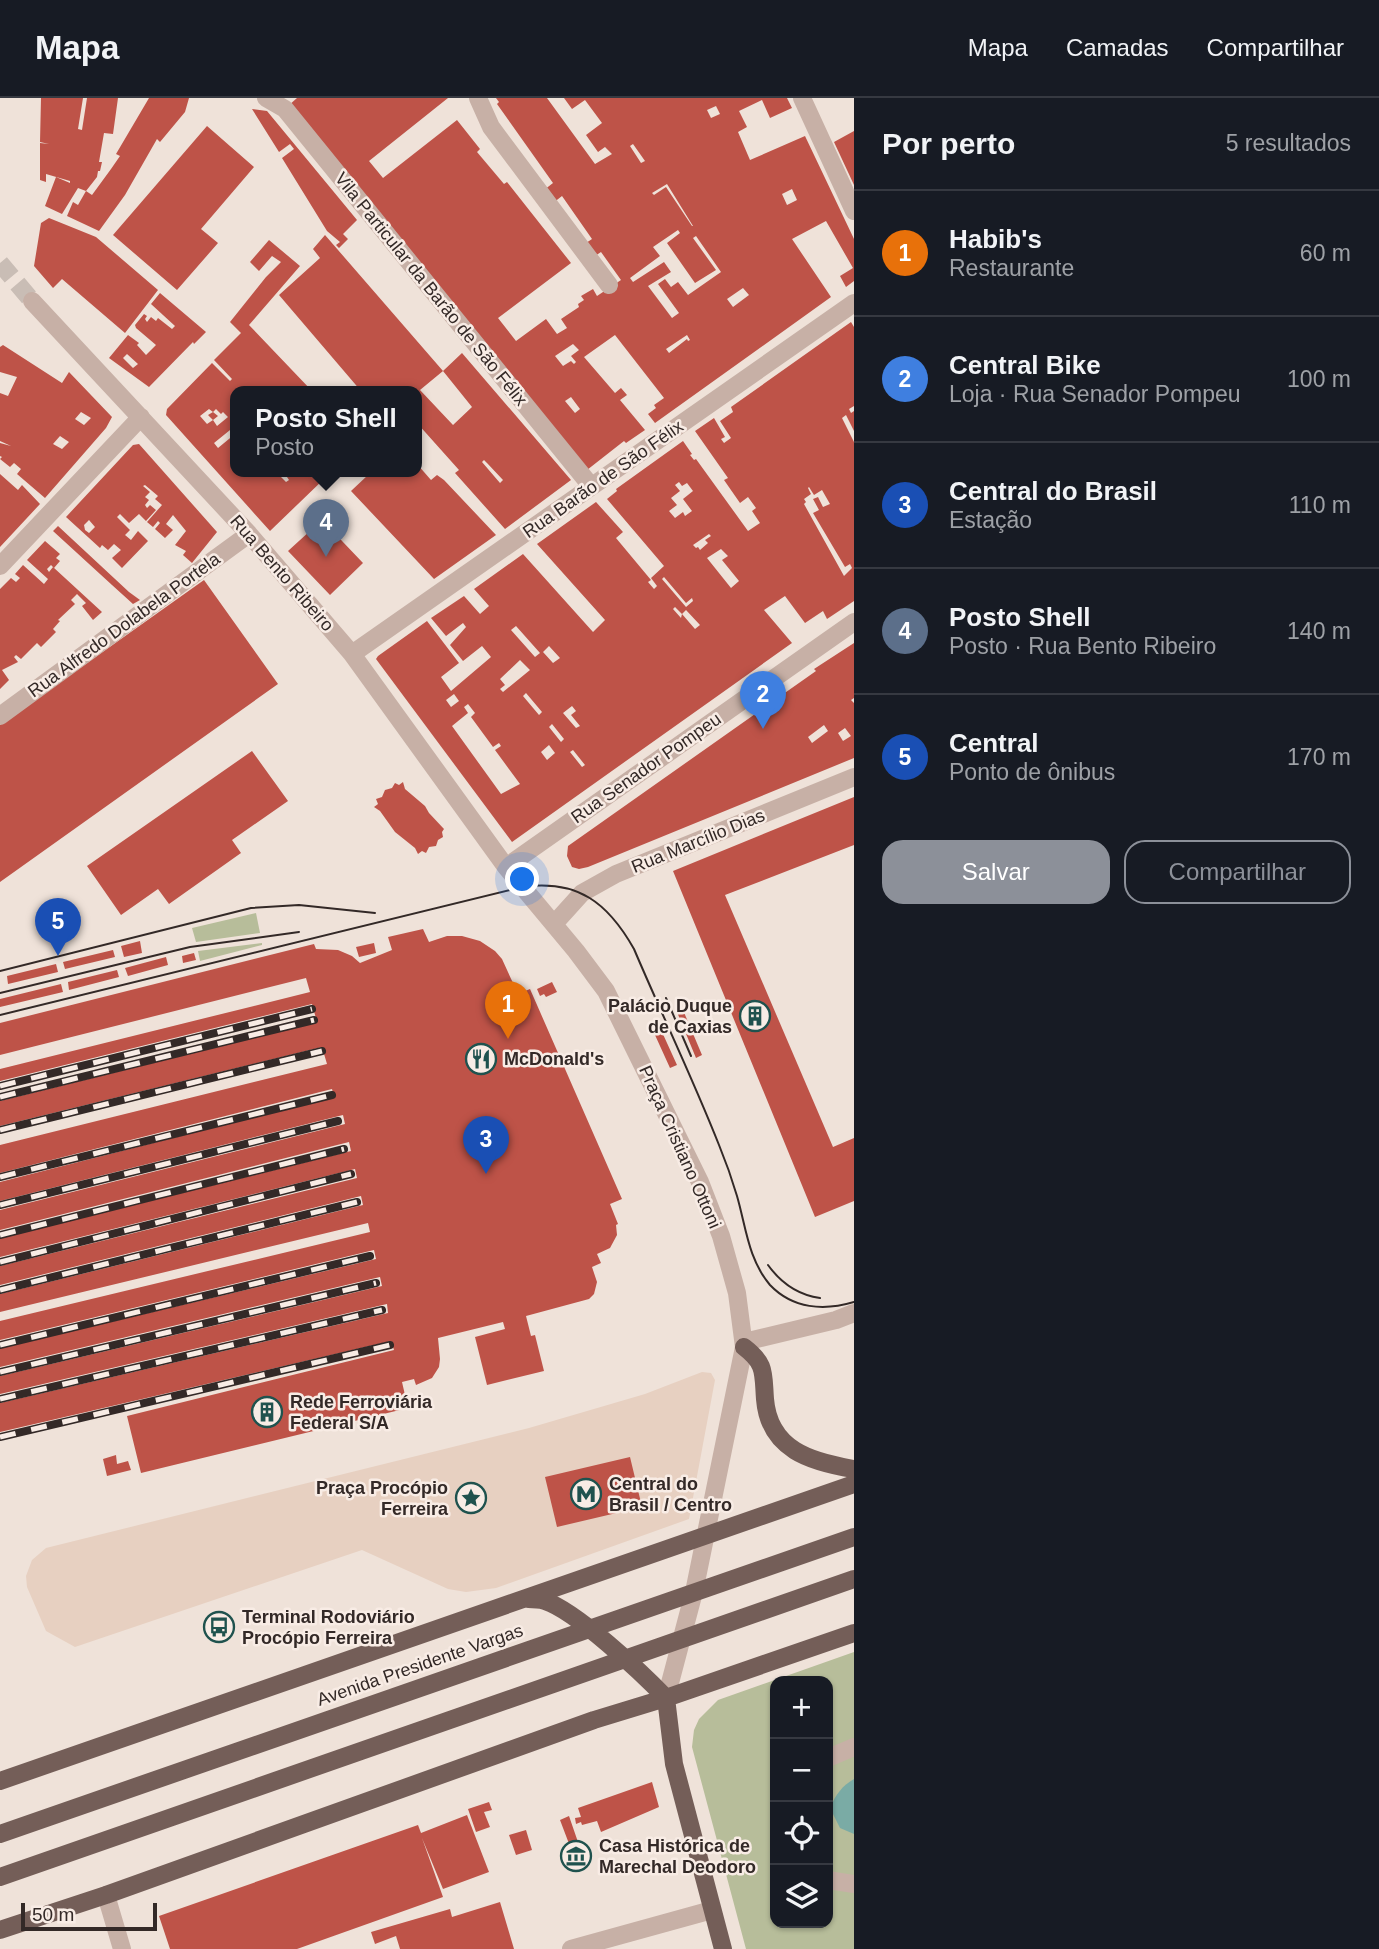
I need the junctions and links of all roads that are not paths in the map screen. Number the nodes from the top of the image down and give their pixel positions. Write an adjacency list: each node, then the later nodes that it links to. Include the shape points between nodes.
1 (266, 98): 9 (street, Vila Particular da Barão de São Félix, via 285,109)
2 (478, 98): 5 (street, via 491,127)
3 (802, 98): 4 (street)
4 (854, 211)
5 (609, 285)
6 (32, 300): 8 (street, Rua Bento Ribeiro)
7 (854, 303): 9 (street, Rua Barão de São Félix)
8 (141, 417): 10 (street, Rua Bento Ribeiro); 11 (street)
9 (592, 486): 13 (street, Rua Barão de São Félix)
10 (248, 534): 13 (street, Rua Bento Ribeiro); 14 (street, Rua Alfredo Dolabela Portela)
11 (0, 566)
12 (854, 622): 16 (street, Rua Senador Pompeu)
13 (352, 654): 16 (street, Rua Bento Ribeiro)
14 (0, 716)
15 (854, 777): 17 (street, Rua Marcílio Dias, via 616,874 582,893)
16 (506, 867): 17 (street, Praça Cristiano Ottoni)
17 (554, 924): 19 (street, Praça Cristiano Ottoni, via 618,1011 700,1182 737,1293)
18 (854, 1313): 19 (street)
19 (744, 1345): 20 (main road, via 762,1367 768,1418 788,1446 817,1461); 22 (street)
20 (854, 1469)
21 (854, 1484): 22 (main road, Avenida Presidente Vargas)
22 (706, 1536): 25 (street); 26 (main road, Avenida Presidente Vargas)
23 (854, 1537): 25 (main road, Avenida Presidente Vargas)
24 (854, 1579): 29 (main road)
25 (694, 1592): 27 (main road, Avenida Presidente Vargas); 29 (street)
26 (524, 1599): 27 (main road, via 548,1602); 34 (main road, Avenida Presidente Vargas)
27 (587, 1629): 30 (main road); 35 (main road, Avenida Presidente Vargas)
28 (854, 1633): 31 (main road)
29 (682, 1639): 30 (main road); 31 (street)
30 (624, 1659): 31 (main road); 36 (main road)
31 (666, 1698): 39 (main road); 40 (main road, via 674,1764)
32 (854, 1747): 33 (street)
33 (833, 1756)
34 (0, 1781)
35 (0, 1834)
36 (0, 1877)
37 (833, 1881): 38 (street)
38 (854, 1884)
39 (106, 1895): 41 (main road); 42 (street)
40 (712, 1910): 43 (street); 44 (main road)
41 (0, 1930)
42 (122, 1949)
43 (571, 1949)
44 (723, 1949)

